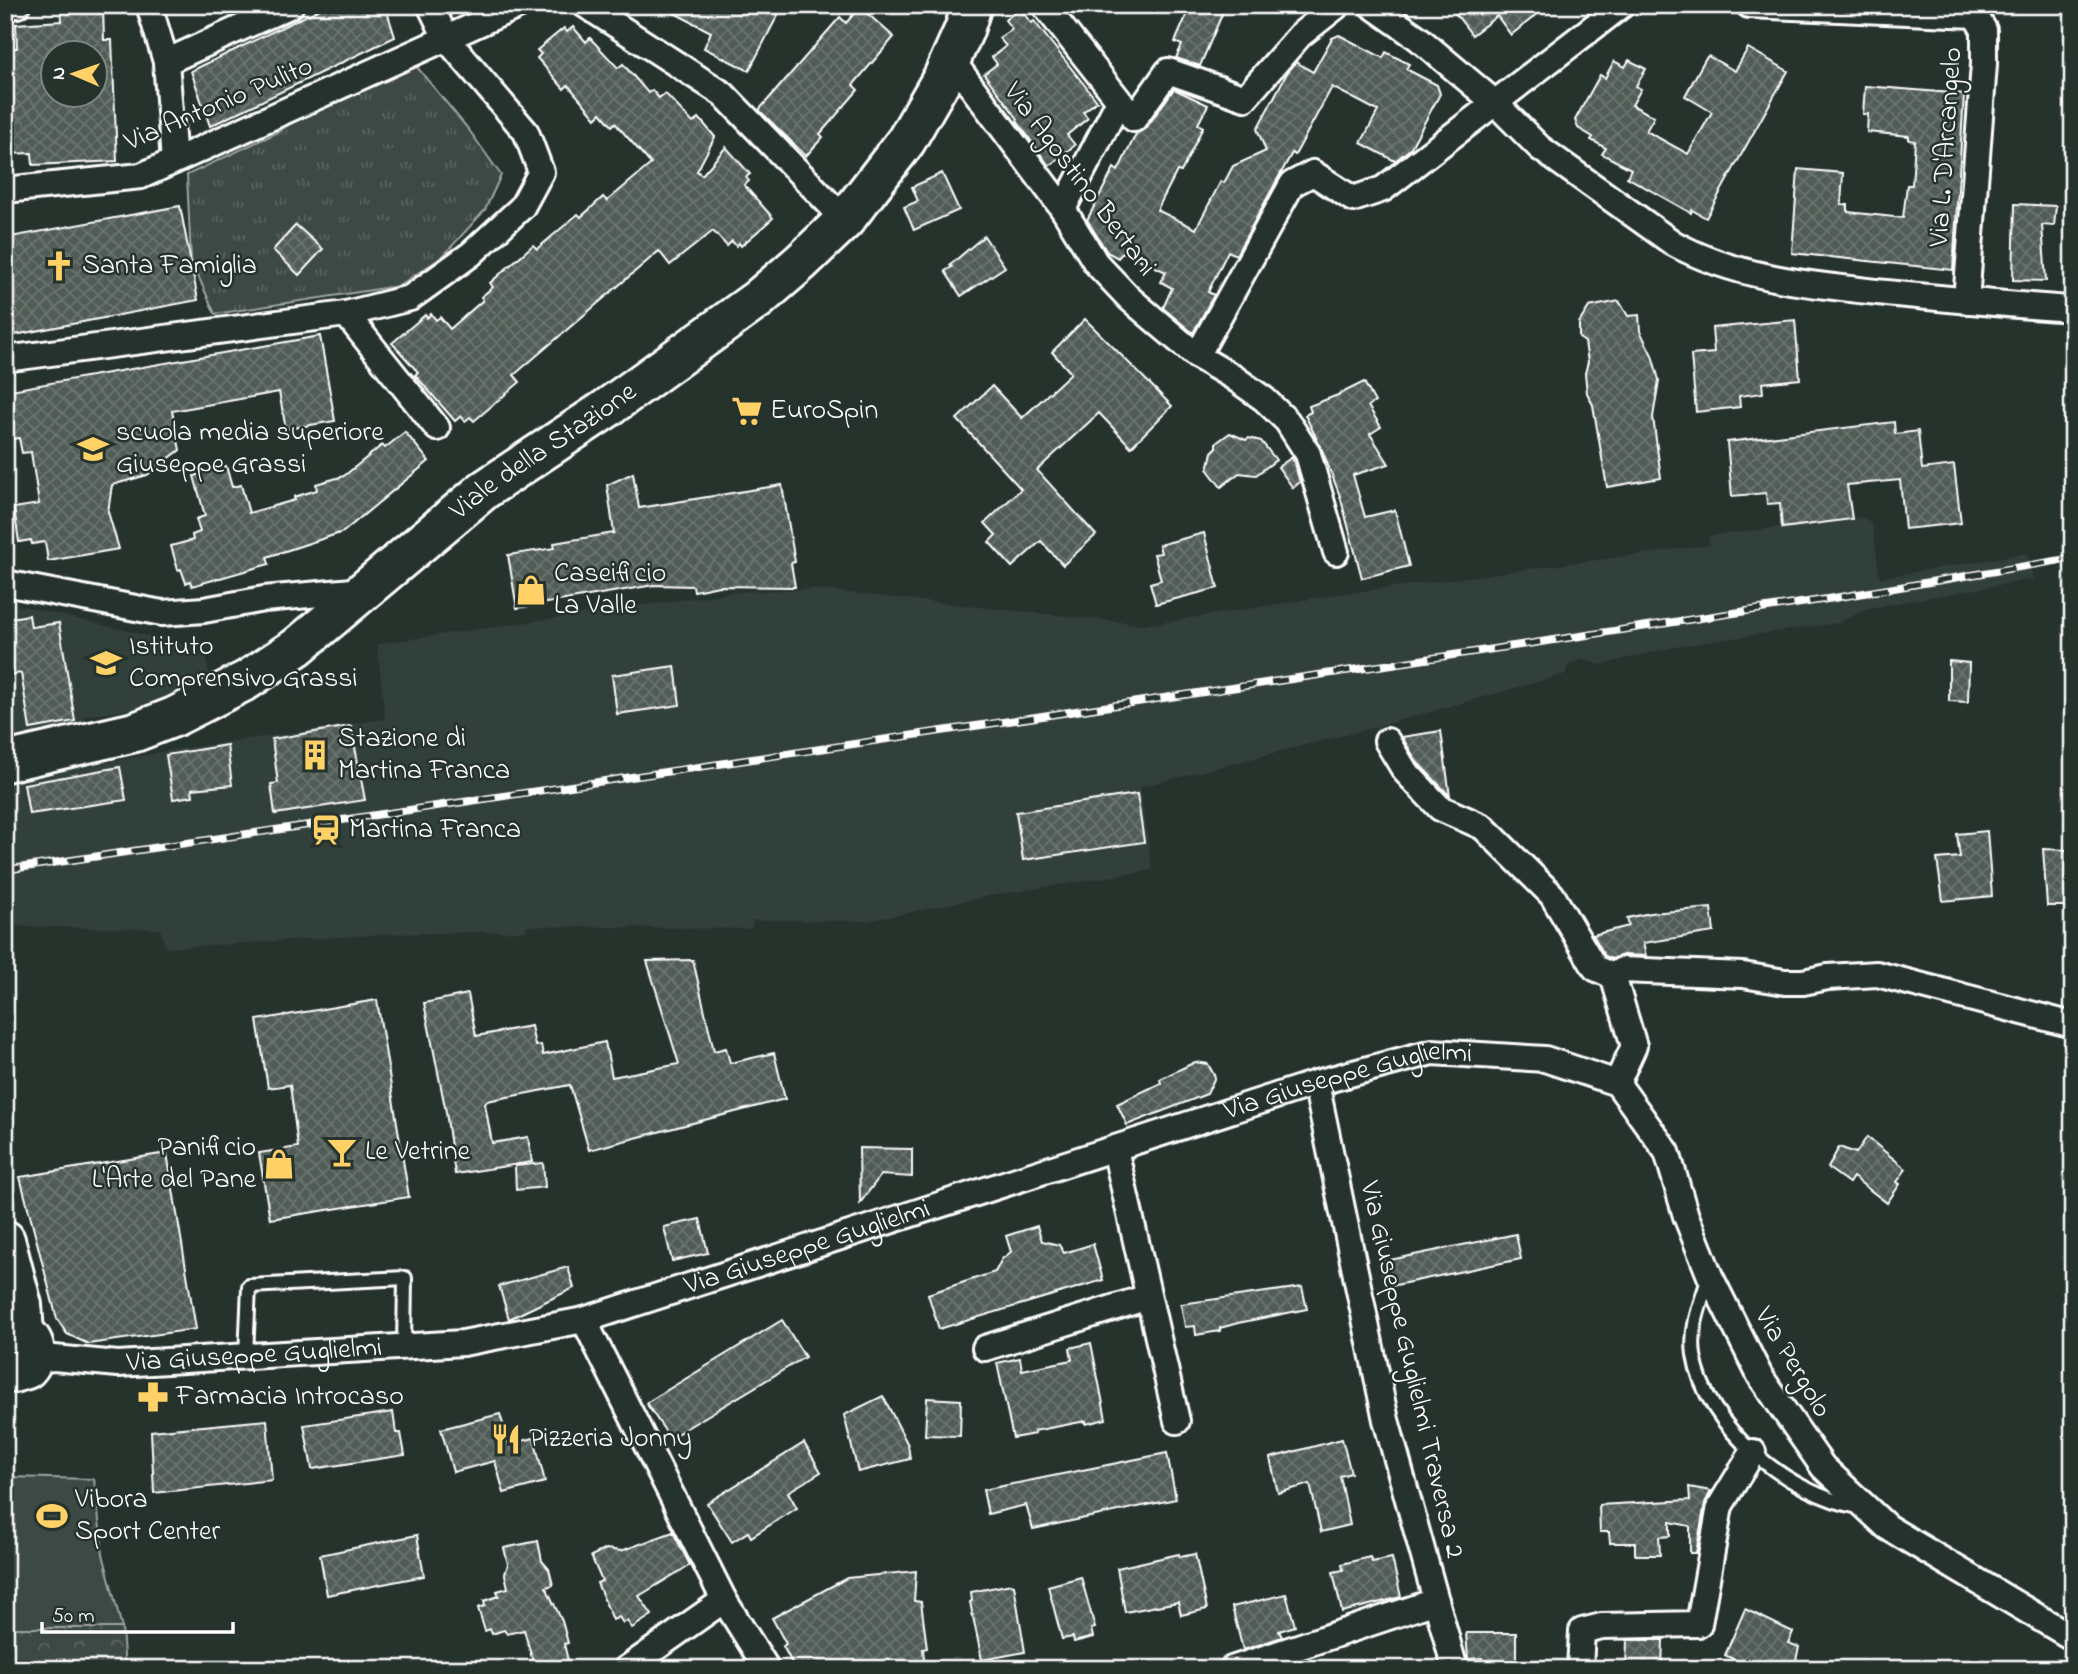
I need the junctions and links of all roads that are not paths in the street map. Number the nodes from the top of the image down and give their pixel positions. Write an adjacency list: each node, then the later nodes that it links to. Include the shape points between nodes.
1 (17, 5): 13 (street)
2 (149, 5): 16 (street)
3 (291, 5): 16 (street)
4 (430, 5): 14 (street)
5 (520, 5): 14 (street, Via Antonio Pulito)
6 (585, 5): 22 (street, via 723,94)
7 (972, 5): 15 (main road, Viale della Stazione)
8 (1044, 5): 18 (street)
9 (1338, 5): 18 (street, via 1300,34 1245,98 1168,71)
10 (1371, 5): 17 (street)
11 (1622, 5): 17 (street)
12 (1749, 5): 23 (street, Via L. D'Arcangelo, via 1975,15 1984,30 1984,64)
13 (5, 7)
14 (446, 38): 19 (street, Via Antonio Pulito); 25 (street, via 526,132 541,172 522,206 471,254 410,298)
15 (951, 60): 21 (street, Via Agostino Bertani); 22 (main road, Viale della Stazione, via 906,141)
16 (166, 62): 19 (street)
17 (1494, 102): 23 (street, via 1540,148 1693,254 1794,284); 26 (street, via 1383,190 1353,199 1313,173 1292,184)
18 (1126, 110): 21 (street)
19 (174, 161): 20 (street, Via Antonio Pulito, via 141,176)
20 (5, 190)
21 (1063, 209): 26 (street, Via Agostino Bertani, via 1104,272)
22 (845, 220): 31 (main road, Viale della Stazione, via 758,299 607,409 484,490)
23 (1966, 301): 24 (street)
24 (2073, 309)
25 (346, 314): 27 (street); 28 (street)
26 (1197, 356): 29 (street, Via Agostino Bertani, via 1254,391 1287,421 1308,454)
27 (5, 359)
28 (437, 428)
29 (1336, 552)
30 (5, 583): 31 (street, via 162,613)
31 (365, 590): 33 (main road, Viale della Stazione, via 297,647 247,680 174,717 135,732)
32 (1387, 741): 34 (street, via 1405,771 1440,808 1483,827 1552,895 1595,968)
33 (5, 762)
34 (1613, 976): 35 (street, via 1622,970 1661,971 1803,982 1877,974); 37 (street, via 1634,1046)
35 (2073, 1025)
36 (1316, 1083): 37 (street, Via Giuseppe Guglielmi, via 1432,1052 1545,1059); 38 (street, Via Giuseppe Guglielmi); 51 (street, Via Giuseppe Guglielmi Traversa 2, via 1386,1420)
37 (1617, 1083): 40 (street, Via Pergolo, via 1667,1152)
38 (1115, 1149): 41 (street); 42 (street, Via Giuseppe Guglielmi)
39 (7, 1247): 43 (main road, Via Giuseppe Guglielmi, via 22,1305)
40 (1710, 1276): 48 (lane, via 1694,1324 1694,1355 1705,1392); 49 (street, Via Pergolo, via 1759,1376 1822,1467)
41 (1148, 1297): 45 (street); 47 (street)
42 (584, 1320): 44 (street, Via Giuseppe Guglielmi, via 463,1343); 50 (street)
43 (23, 1347): 46 (street, Via Giuseppe Guglielmi, via 118,1364)
44 (404, 1347): 46 (street, Via Giuseppe Guglielmi); 46 (lane, via 405,1278 249,1286)
45 (985, 1348)
46 (246, 1356)
47 (1177, 1421)
48 (1753, 1452): 49 (lane, via 1812,1492); 57 (street, via 1720,1506 1699,1624 1602,1626 1582,1631)
49 (1866, 1508): 52 (street, Via Pergolo, via 1886,1527)
50 (724, 1600): 53 (street); 54 (street)
51 (1436, 1601): 55 (street); 56 (street, Via Giuseppe Guglielmi Traversa 2)
52 (2073, 1638)
53 (626, 1669)
54 (767, 1669)
55 (1232, 1669)
56 (1455, 1669)
57 (1580, 1669)

